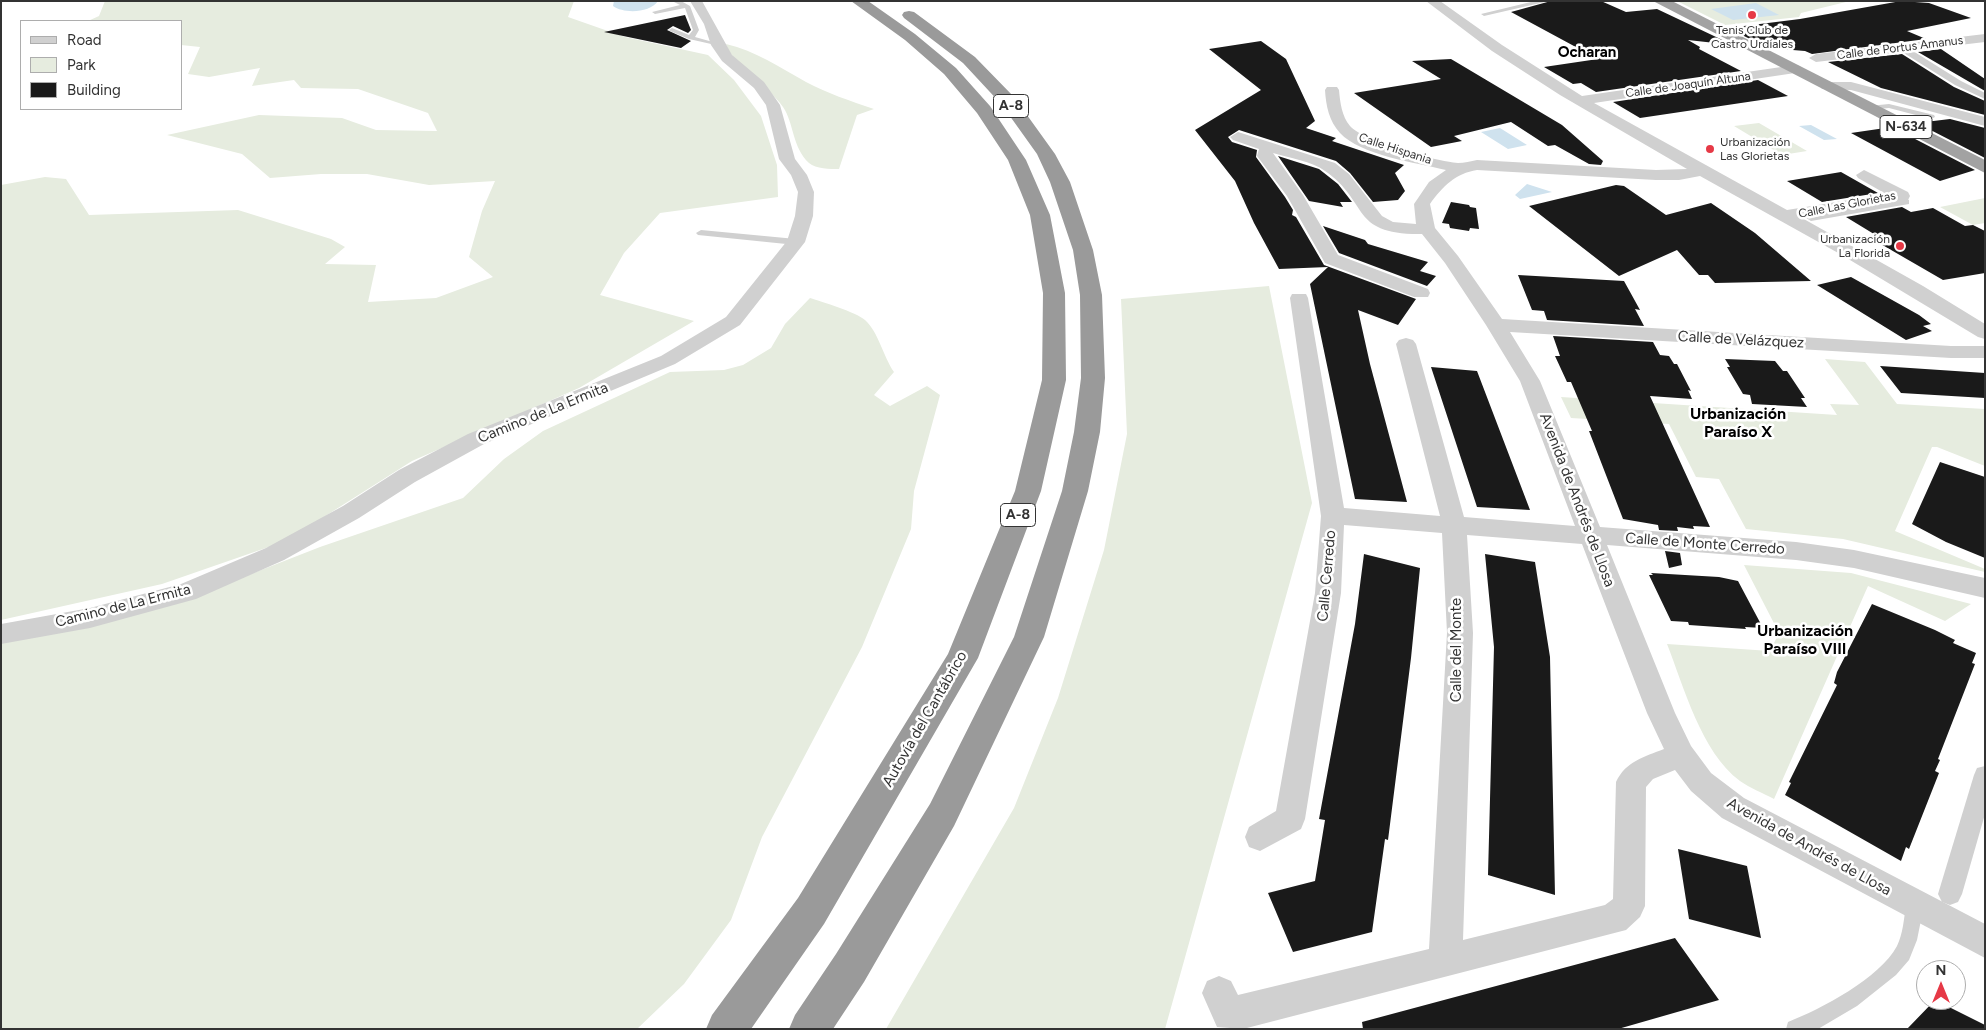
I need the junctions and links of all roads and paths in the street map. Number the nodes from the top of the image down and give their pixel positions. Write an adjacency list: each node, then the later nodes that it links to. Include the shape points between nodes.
1 (675, 1): 7 (lane)
2 (858, 1): 55 (highway, Autovía del Cantábrico / A-8, via 910,37 950,71 984,110 1017,160 1040,215 1054,293 1054,380 1028,491 962,658 811,911)
3 (887, 1): 56 (highway, A-8, via 925,25 969,60 1008,101 1046,154 1060,182 1083,250 1091,295 1093,378 1087,432 1075,491 1048,585 1029,636 942,816)
4 (1432, 1): 20 (street, via 1480,39)
5 (1546, 1): 9 (lane)
6 (1660, 1): 16 (highway, N-634)
7 (692, 4): 8 (lane); 11 (lane, via 696,30); 13 (street, Camino de La Ermita, via 710,24)
8 (655, 12)
9 (1484, 14)
10 (672, 30): 11 (lane)
11 (691, 38): 13 (lane)
12 (1985, 38): 14 (street, Calle de Portus Amanus)
13 (718, 45): 35 (street, Camino de La Ermita, via 727,58 759,85 773,105 786,158 799,175 806,192 804,216)
14 (1902, 48): 15 (street, Calle de Portus Amanus); 19 (lane)
15 (1816, 58)
16 (1795, 70): 17 (highway, N-634); 20 (street, Calle de Joaquín Altuna)
17 (1827, 86): 21 (highway, N-634); 23 (street, via 1851,86)
18 (1332, 90): 27 (street, Calle Hispania, via 1332,105 1338,120 1351,135)
19 (1985, 97)
20 (1580, 101): 28 (street)
21 (1869, 108): 22 (lane, via 1889,106); 26 (highway, N-634)
22 (1931, 117)
23 (1985, 122)
24 (1238, 137): 25 (street)
25 (1267, 146): 33 (street, via 1329,166 1338,173 1375,222 1400,230); 36 (street, via 1265,156 1295,195 1331,259)
26 (1985, 167)
27 (1459, 168): 28 (street, via 1477,165 1656,175); 33 (street, Avenida de Andrés de Llosa, via 1435,186 1422,204)
28 (1702, 171): 31 (street)
29 (1864, 175): 31 (street, Calle Las Glorietas, via 1902,196)
30 (1906, 202): 32 (lane)
31 (1784, 216): 39 (street)
32 (1811, 218)
33 (1427, 229): 38 (street, Avenida de Andrés de Llosa)
34 (702, 233): 35 (lane)
35 (796, 242): 46 (street, Camino de La Ermita, via 733,321 668,360 476,439 275,554 187,592 90,618)
36 (1421, 293)
37 (1299, 298): 42 (street, Calle Cerredo)
38 (1496, 325): 41 (street, Calle de Velázquez); 44 (street, Avenida de Andrés de Llosa, via 1530,381)
39 (1985, 334)
40 (1406, 344): 43 (street, Calle del Monte)
41 (1985, 352)
42 (1333, 516): 43 (street, Calle de Monte Cerredo); 49 (street, Calle Cerredo, via 1328,593 1290,819)
43 (1454, 525): 44 (street, Calle de Monte Cerredo); 53 (street, Calle del Monte, via 1460,632)
44 (1591, 536): 45 (street, Calle de Monte Cerredo, via 1854,558); 47 (street, Avenida de Andrés de Llosa, via 1661,713)
45 (1985, 588)
46 (1, 634)
47 (1681, 755): 51 (street, Avenida de Andrés de Llosa, via 1701,782 1734,808); 53 (street, via 1644,770 1631,782 1629,906 1614,919)
48 (1985, 775): 50 (street)
49 (1260, 837)
50 (1950, 894)
51 (1914, 905): 52 (street, Avenida de Andrés de Llosa); 57 (lane, via 1911,930 1900,959 1870,986 1814,1023)
52 (1985, 942)
53 (1445, 961): 54 (street, via 1229,1015)
54 (1220, 993)
55 (726, 1029)
56 (809, 1029)
57 (1795, 1029)

